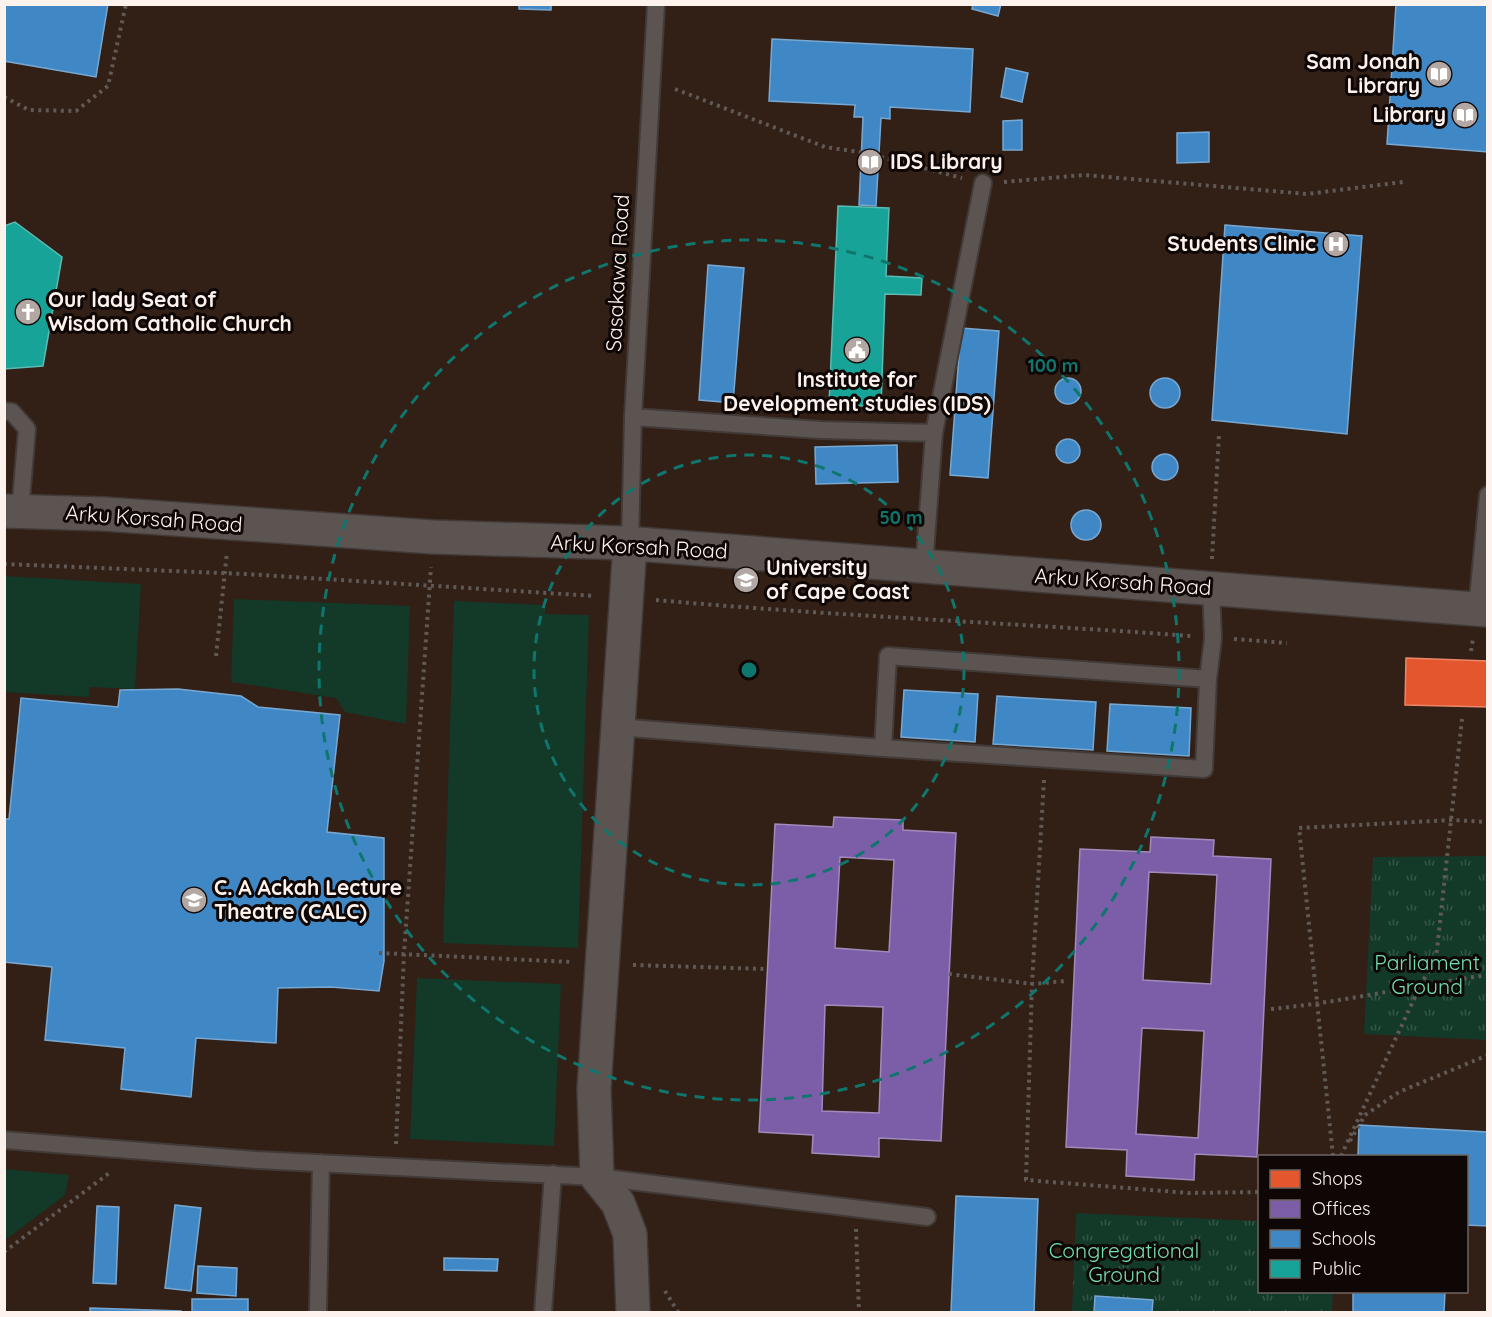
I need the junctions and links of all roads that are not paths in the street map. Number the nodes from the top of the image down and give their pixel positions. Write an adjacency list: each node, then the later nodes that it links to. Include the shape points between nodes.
1 (656, 4): 4 (lane, Sasakawa Road)
2 (983, 183): 5 (lane)
3 (4, 411): 7 (lane, via 12,412 27,429)
4 (633, 417): 5 (lane, via 821,430); 8 (lane, Sasakawa Road)
5 (934, 433): 9 (lane)
6 (1488, 495): 11 (lane)
7 (12, 511): 8 (street, Arku Korsah Road, via 433,537)
8 (630, 544): 9 (street, Arku Korsah Road); 13 (street)
9 (924, 567): 10 (street, Arku Korsah Road)
10 (1210, 588): 11 (street, Arku Korsah Road); 12 (lane, via 1213,638)
11 (1482, 609)
12 (1208, 679): 14 (lane, via 1204,769); 14 (lane, via 888,656)
13 (617, 727): 14 (lane); 18 (street, via 594,1089)
14 (884, 748)
15 (4, 1140): 16 (lane)
16 (321, 1163): 17 (lane); 20 (lane)
17 (553, 1174): 18 (lane); 21 (lane)
18 (597, 1177): 19 (lane); 22 (street, via 618,1203 630,1233)
19 (927, 1217)
20 (318, 1312)
21 (543, 1312)
22 (633, 1312)

